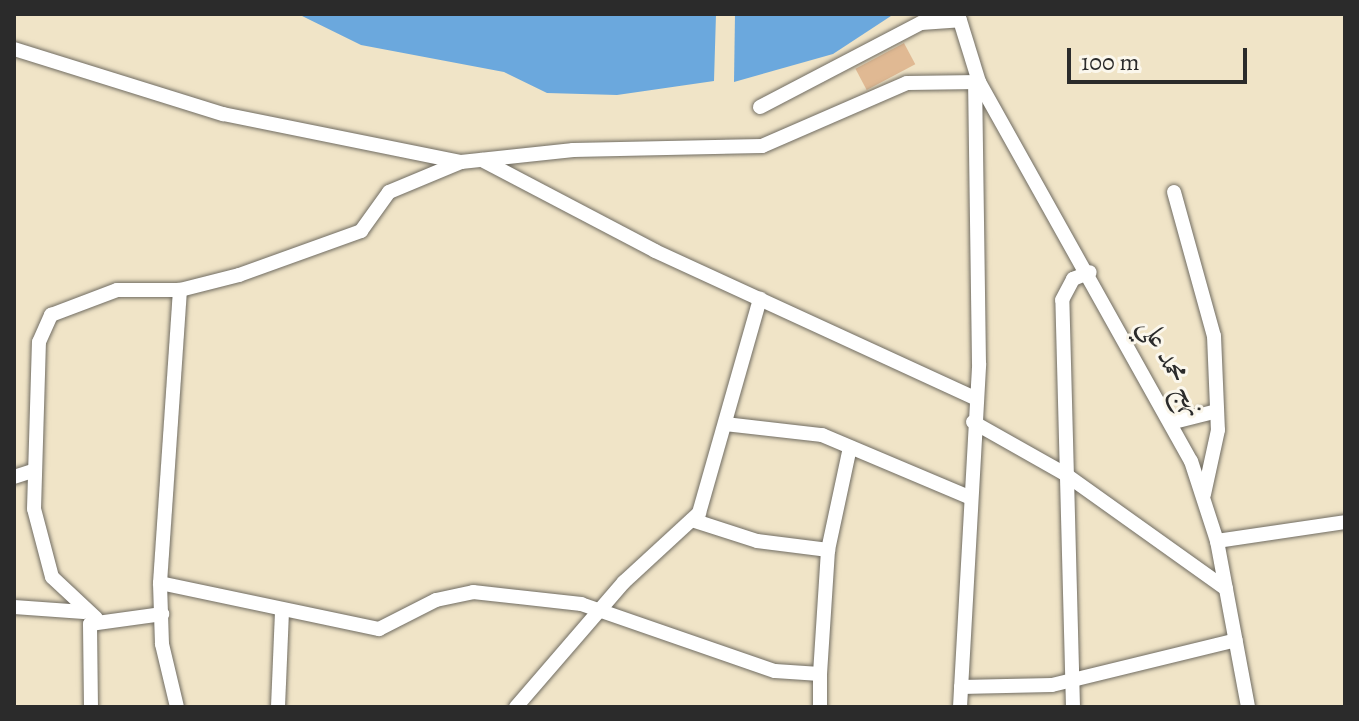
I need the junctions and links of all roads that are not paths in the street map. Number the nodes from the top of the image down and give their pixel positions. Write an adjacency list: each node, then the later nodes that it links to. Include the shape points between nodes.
1 (959, 17): 3 (street); 4 (street, via 921,23)
2 (14, 49): 6 (street, via 223,114)
3 (977, 82): 5 (street, via 907,83 762,146); 8 (street, نهج محمد علي); 11 (street, via 980,295)
4 (760, 107)
5 (482, 160): 6 (street); 10 (street)
6 (461, 162): 9 (street, via 389,192 361,231)
7 (1174, 192): 12 (street, via 1206,294)
8 (1090, 272): 14 (street, نهج محمد علي); 18 (street, via 1073,279 1062,300)
9 (180, 290): 17 (street, via 117,290 51,315 39,342); 26 (street)
10 (760, 299): 11 (street); 15 (street)
11 (974, 398): 13 (street)
12 (1217, 411): 14 (street); 20 (street)
13 (973, 422): 18 (street); 21 (street)
14 (1174, 422): 20 (street, نهج محمد علي)
15 (725, 424): 16 (street, via 787,428); 22 (street)
16 (850, 447): 21 (street); 25 (street)
17 (33, 471): 19 (street); 32 (street, via 34,509 52,577)
18 (1065, 474): 27 (street); 35 (street)
19 (14, 477)
20 (1204, 494): 24 (street, نهج محمد علي)
21 (969, 497): 36 (street)
22 (692, 520): 25 (street, via 757,541); 29 (street)
23 (1345, 522): 24 (street)
24 (1217, 541): 27 (street, نهج محمد علي)
25 (828, 550): 34 (street)
26 (160, 583): 30 (street); 31 (street)
27 (1226, 589): 33 (street, نهج محمد علي)
28 (14, 607): 32 (street)
29 (602, 611): 30 (street, via 473,592 436,600 384,629); 34 (street, via 775,671); 40 (street)
30 (282, 612): 39 (street)
31 (162, 614): 32 (street); 38 (street)
32 (92, 616): 37 (street, via 86,650)
33 (1236, 640): 35 (street); 44 (street, نهج محمد علي)
34 (820, 674): 41 (street)
35 (1072, 681): 36 (street); 43 (street)
36 (961, 687): 42 (street)
37 (91, 707)
38 (177, 707)
39 (278, 707)
40 (516, 707)
41 (820, 707)
42 (960, 707)
43 (1073, 707)
44 (1248, 707)

